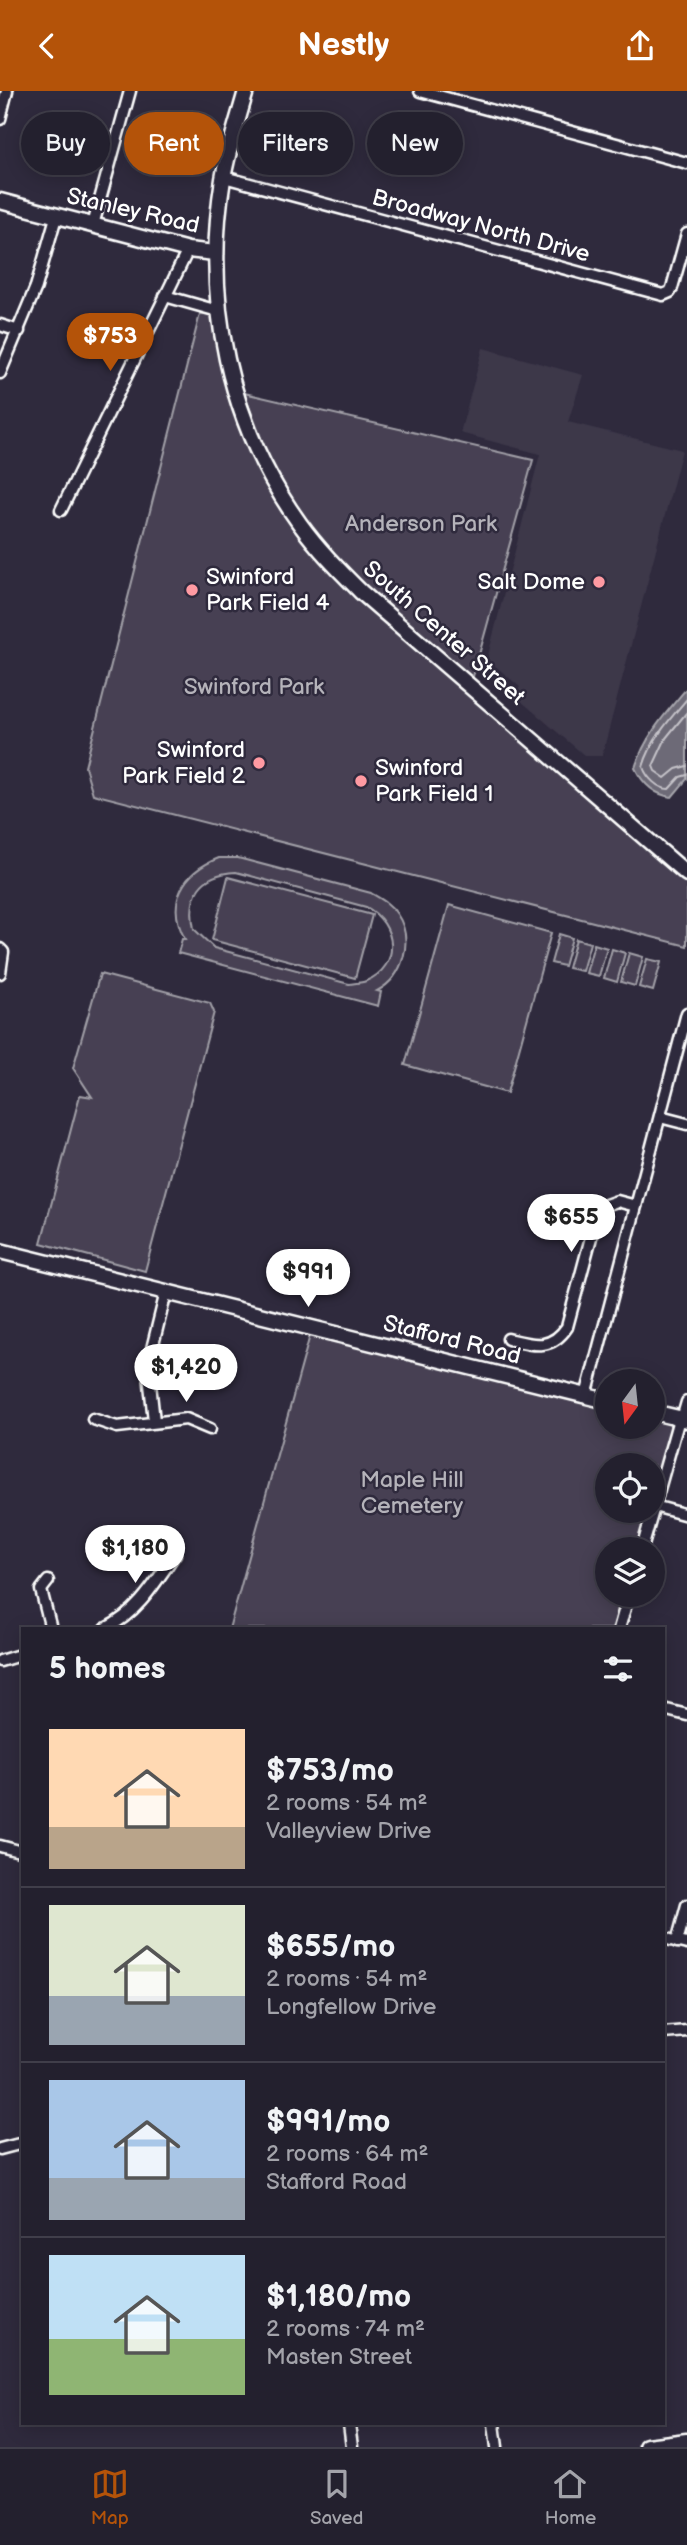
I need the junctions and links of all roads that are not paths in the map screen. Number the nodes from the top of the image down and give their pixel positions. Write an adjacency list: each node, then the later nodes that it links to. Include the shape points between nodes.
1 (7, 91): 5 (street)
2 (130, 91): 10 (street)
3 (246, 91): 7 (main road, South Center Street)
4 (420, 91): 6 (street)
5 (0, 119)
6 (687, 163)
7 (223, 177): 11 (street, Broadway North Drive, via 663,295 672,288); 13 (main road, South Center Street)
8 (0, 201): 9 (main road, Stanley Road)
9 (56, 217): 10 (main road, Stanley Road); 17 (street)
10 (93, 225): 12 (main road, Stanley Road)
11 (687, 234)
12 (188, 250): 13 (main road, Stanley Road); 14 (street)
13 (215, 253): 15 (main road, South Center Street)
14 (165, 296): 15 (street); 19 (street)
15 (218, 311): 20 (main road, South Center Street, via 246,425 280,494 328,559)
16 (0, 325): 17 (street)
17 (19, 331): 18 (street)
18 (0, 373)
19 (61, 510)
20 (687, 874)
21 (0, 949): 22 (street)
22 (0, 973)
23 (687, 1013): 24 (street)
24 (660, 1117): 25 (street); 26 (street)
25 (687, 1124)
26 (636, 1206): 29 (street, via 617,1201 603,1206 597,1215 567,1327 560,1338 547,1345); 30 (street)
27 (0, 1251): 28 (main road, Stafford Road)
28 (166, 1292): 30 (main road, Stafford Road); 36 (street, via 148,1365)
29 (508, 1339)
30 (586, 1396): 31 (main road, Stafford Road)
31 (595, 1398)
32 (687, 1402): 35 (street)
33 (665, 1415): 35 (main road)
34 (93, 1419): 36 (street, via 117,1427)
35 (683, 1419): 38 (street)
36 (154, 1421): 37 (street, via 186,1419)
37 (211, 1429)
38 (665, 1473)
39 (665, 1509): 40 (street)
40 (687, 1515)
41 (175, 1554): 45 (street, via 143,1600)
42 (48, 1581): 44 (street, via 41,1591)
43 (625, 1607): 46 (street)
44 (50, 1627)
45 (108, 1627)
46 (620, 1627)
47 (21, 1655): 48 (street)
48 (0, 1661)
49 (665, 1710): 50 (street)
50 (687, 1715)
51 (0, 1846): 52 (street)
52 (21, 1851)
53 (687, 1905): 55 (street)
54 (665, 1939): 55 (street)
55 (682, 1943)
56 (687, 2031): 57 (street)
57 (665, 2033)
58 (21, 2144): 59 (street)
59 (0, 2149)
60 (349, 2425): 63 (street)
61 (494, 2425): 64 (street)
62 (684, 2444): 65 (main road)
63 (352, 2447)
64 (497, 2447)
65 (647, 2447)

